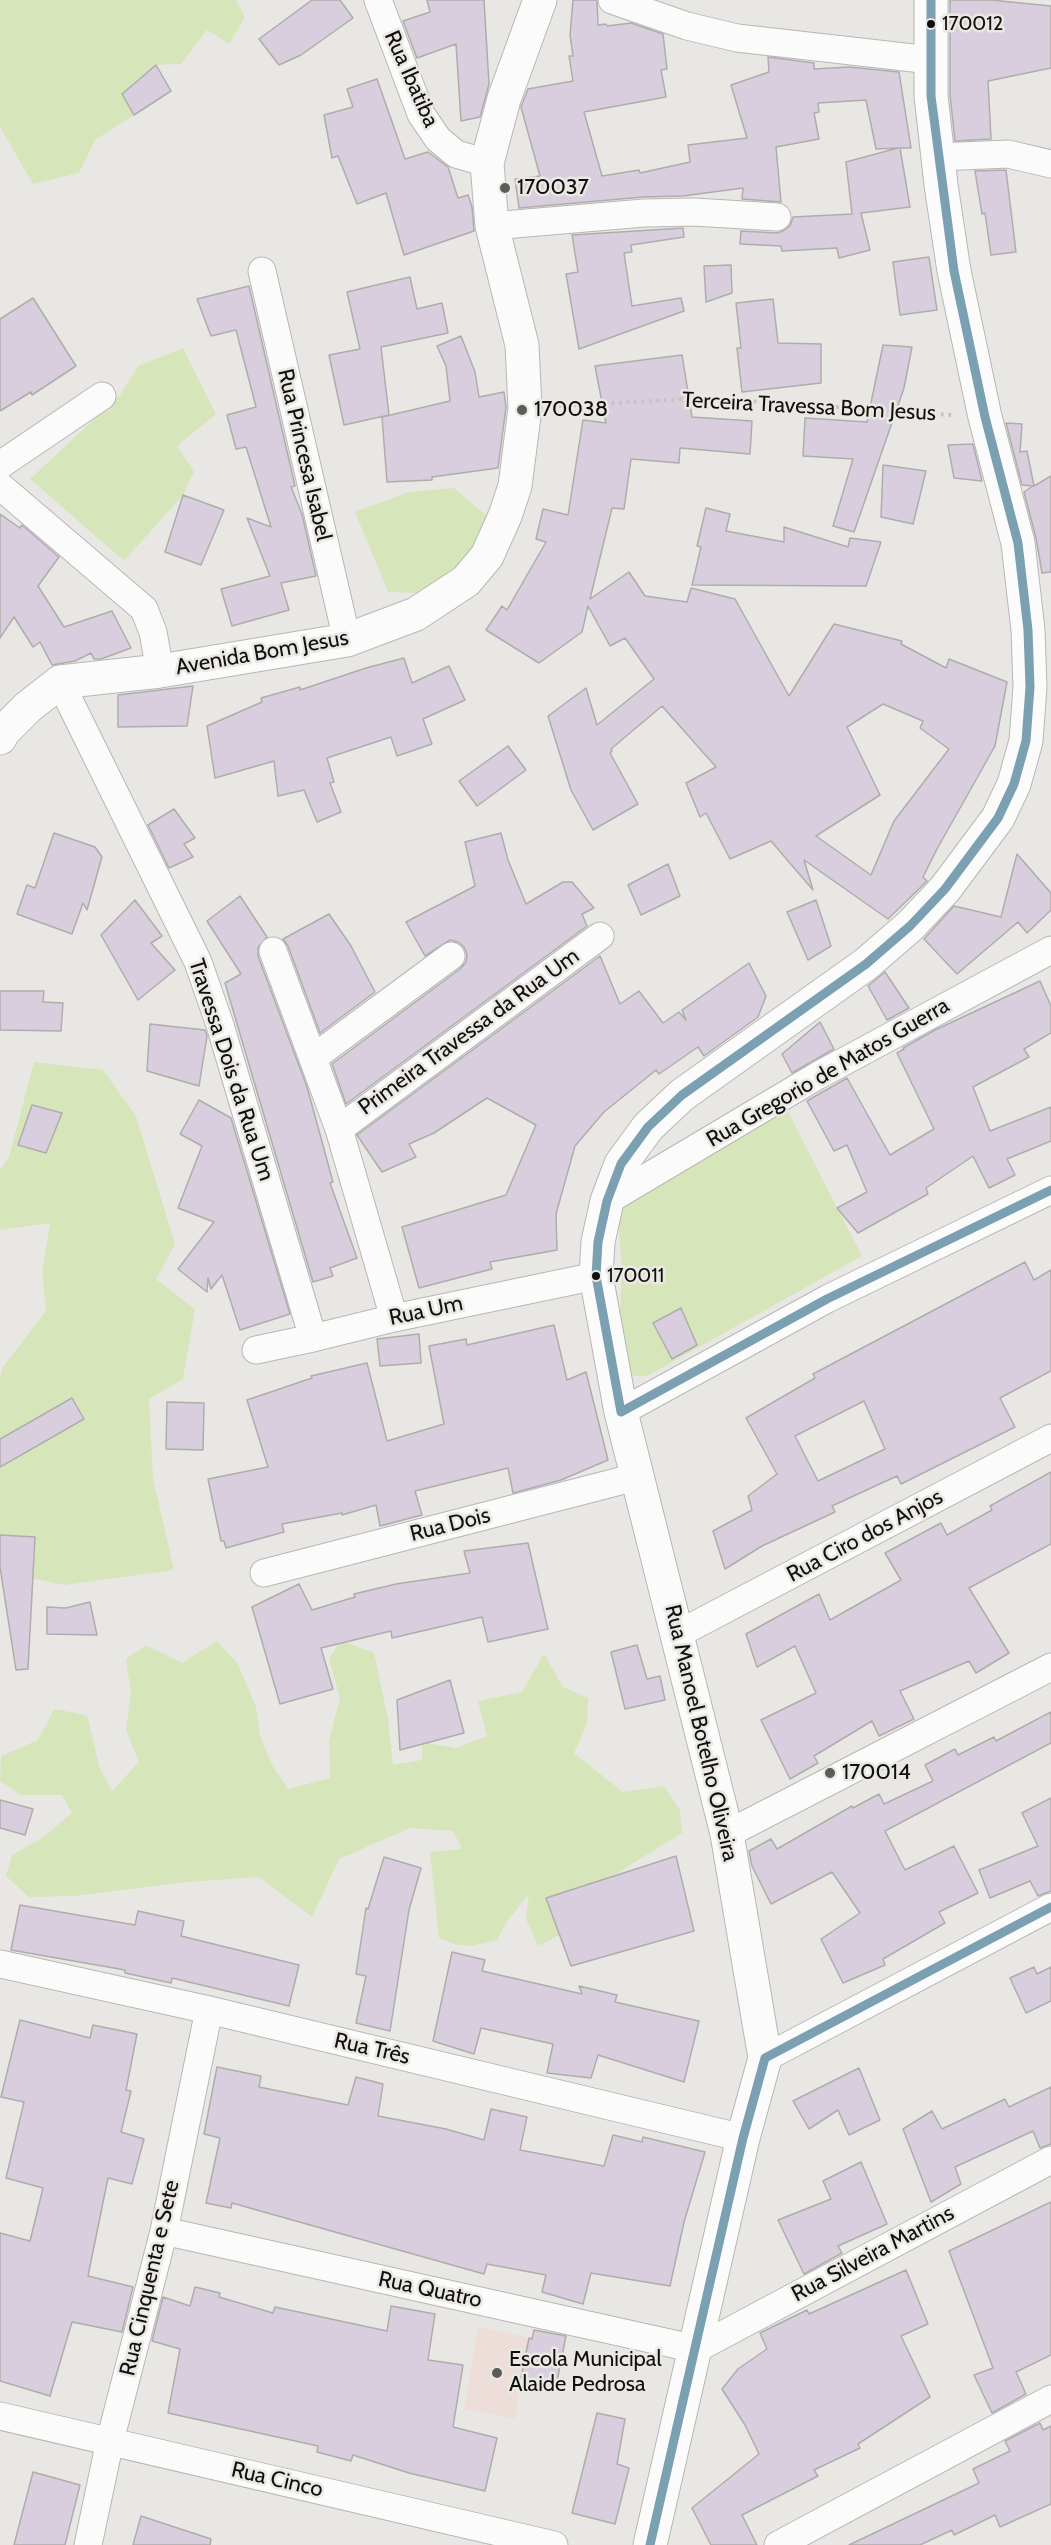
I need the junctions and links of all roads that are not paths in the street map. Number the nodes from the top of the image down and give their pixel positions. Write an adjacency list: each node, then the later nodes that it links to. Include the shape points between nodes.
1 (378, 0): 7 (street, Rua Ibatiba, via 421,114 438,139 456,154)
2 (540, 0): 7 (street, Avenida Bom Jesus, via 507,90)
3 (612, 0): 5 (street, via 687,26 737,38)
4 (931, 0): 5 (street, Rua Manoel Botelho Oliveira)
5 (931, 60): 6 (street, Rua Manoel Botelho Oliveira)
6 (938, 157): 8 (street, via 1008,154); 26 (street, Rua Manoel Botelho Oliveira, via 954,271 985,417 1018,543 1028,630 1026,741 1010,793 973,854 910,926 866,964 682,1095 648,1127 621,1164)
7 (487, 163): 10 (street, Avenida Bom Jesus)
8 (1051, 164)
9 (777, 217): 10 (street, via 644,213)
10 (492, 226): 15 (street, Avenida Bom Jesus, via 522,345 525,408 515,486 505,516 487,556 466,581 416,614)
11 (262, 271): 15 (street, Rua Princesa Isabel)
12 (102, 396): 13 (street)
13 (0, 465)
14 (0, 486): 16 (street, via 144,609 153,632)
15 (347, 640): 16 (street, Avenida Bom Jesus)
16 (159, 671): 17 (street, Avenida Bom Jesus)
17 (60, 682): 18 (street, via 28,706); 29 (street, Travessa Dois da Rua Um, via 198,962)
18 (0, 738)
19 (600, 936): 24 (street, Primeira Travessa da Rua Um)
20 (1051, 950): 26 (street, Rua Gregorio de Matos Guerra, via 817,1076)
21 (273, 951): 23 (street, Primeira Travessa da Rua Um)
22 (451, 956): 23 (street)
23 (313, 1058): 24 (street, Primeira Travessa da Rua Um)
24 (339, 1129): 28 (street, Primeira Travessa da Rua Um)
25 (1051, 1190): 31 (street, via 827,1299)
26 (608, 1202): 27 (street, Rua Manoel Botelho Oliveira, via 598,1242)
27 (596, 1276): 28 (street, Rua Um); 31 (street, Rua Manoel Botelho Oliveira)
28 (394, 1318): 29 (street, Rua Um)
29 (314, 1338): 30 (street, Rua Um)
30 (256, 1350)
31 (621, 1412): 33 (street, Rua Manoel Botelho Oliveira)
32 (1051, 1438): 35 (street, Rua Ciro dos Anjos)
33 (636, 1477): 34 (street, Rua Dois); 35 (street, Rua Manoel Botelho Oliveira)
34 (264, 1573)
35 (678, 1634): 37 (street, Rua Manoel Botelho Oliveira)
36 (1051, 1667): 37 (street)
37 (727, 1834): 41 (street, Rua Manoel Botelho Oliveira)
38 (1051, 1907): 41 (street)
39 (0, 1964): 40 (street, Rua Três)
40 (208, 2010): 42 (street, Rua Três); 44 (street, Rua Cinquenta e Sete)
41 (765, 2058): 42 (street)
42 (743, 2138): 45 (street)
43 (1051, 2160): 45 (street, Rua Silveira Martins)
44 (164, 2231): 45 (street, Rua Quatro); 48 (street, Rua Cinquenta e Sete)
45 (696, 2349): 51 (street)
46 (1051, 2399): 52 (street)
47 (0, 2416): 48 (street, Rua Cinco)
48 (110, 2441): 49 (street, Rua Cinquenta e Sete); 50 (street, Rua Cinco)
49 (88, 2545)
50 (554, 2545)
51 (650, 2545)
52 (777, 2545)

